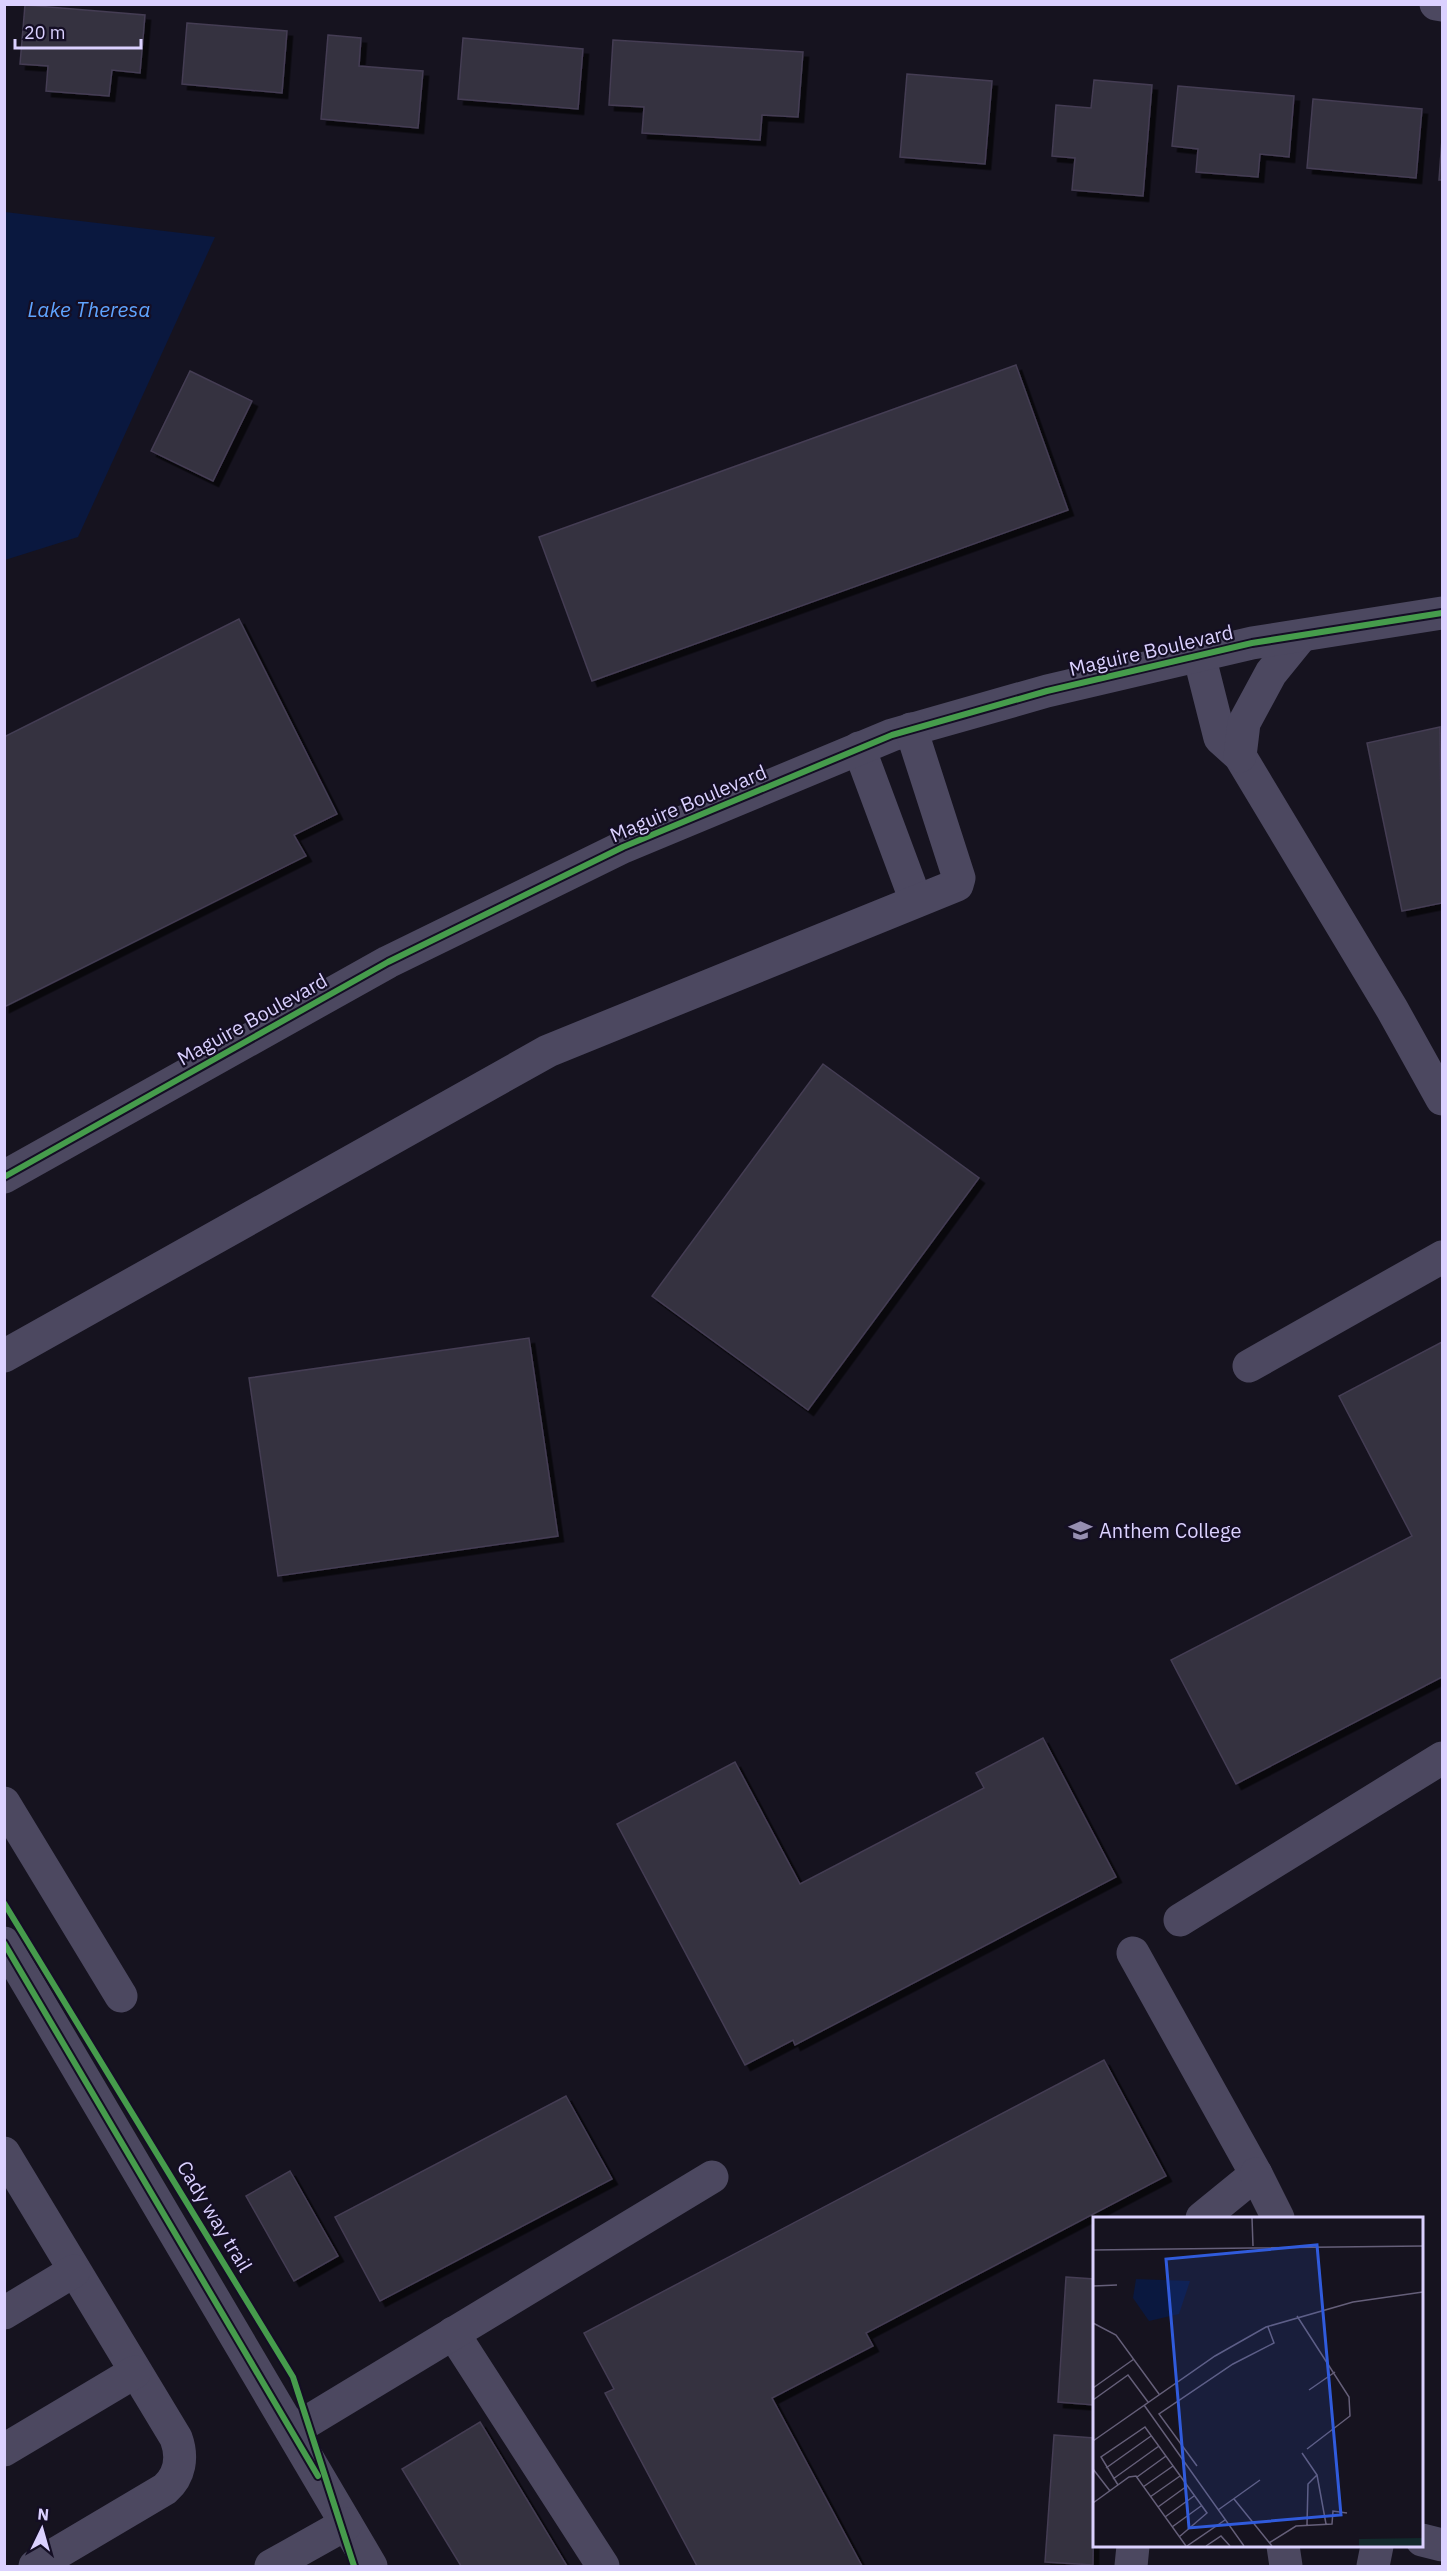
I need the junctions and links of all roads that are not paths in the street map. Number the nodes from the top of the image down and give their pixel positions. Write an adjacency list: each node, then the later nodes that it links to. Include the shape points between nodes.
1 (1436, 4): 2 (street)
2 (1443, 5)
3 (1443, 613): 4 (street, Maguire Boulevard)
4 (1301, 636): 5 (street, Maguire Boulevard); 8 (street, via 1271,673 1244,723)
5 (1199, 655): 6 (street, Maguire Boulevard); 8 (street, via 1221,738)
6 (911, 729): 7 (street, Maguire Boulevard); 9 (street, via 959,878 957,885)
7 (860, 748): 9 (street); 11 (street, Maguire Boulevard, via 623,847 387,962)
8 (1240, 756): 10 (street)
9 (916, 901): 13 (street, via 548,1051)
10 (1443, 1099)
11 (4, 1177)
12 (1443, 1257): 14 (street)
13 (4, 1356)
14 (1249, 1366)
15 (1443, 1758): 17 (street)
16 (4, 1803): 20 (street)
17 (1180, 1920)
18 (4, 1943): 30 (street)
19 (1133, 1953): 22 (street)
20 (121, 1996)
21 (8, 2167): 26 (street)
22 (1256, 2174): 24 (street); 25 (street)
23 (712, 2177): 28 (street)
24 (1203, 2217)
25 (1278, 2217)
26 (74, 2271): 27 (street); 29 (street)
27 (4, 2313)
28 (453, 2333): 30 (street); 41 (street)
29 (135, 2372): 31 (street); 38 (street, via 176,2438 180,2455 176,2475 165,2489)
30 (292, 2431): 32 (street)
31 (4, 2450)
32 (346, 2524): 39 (street); 40 (street)
33 (1423, 2540): 34 (street)
34 (1443, 2545)
35 (1133, 2547): 42 (street)
36 (1283, 2547): 43 (street)
37 (1377, 2547): 44 (street)
38 (35, 2566)
39 (271, 2566)
40 (371, 2566)
41 (603, 2566)
42 (1131, 2566)
43 (1286, 2566)
44 (1373, 2566)

